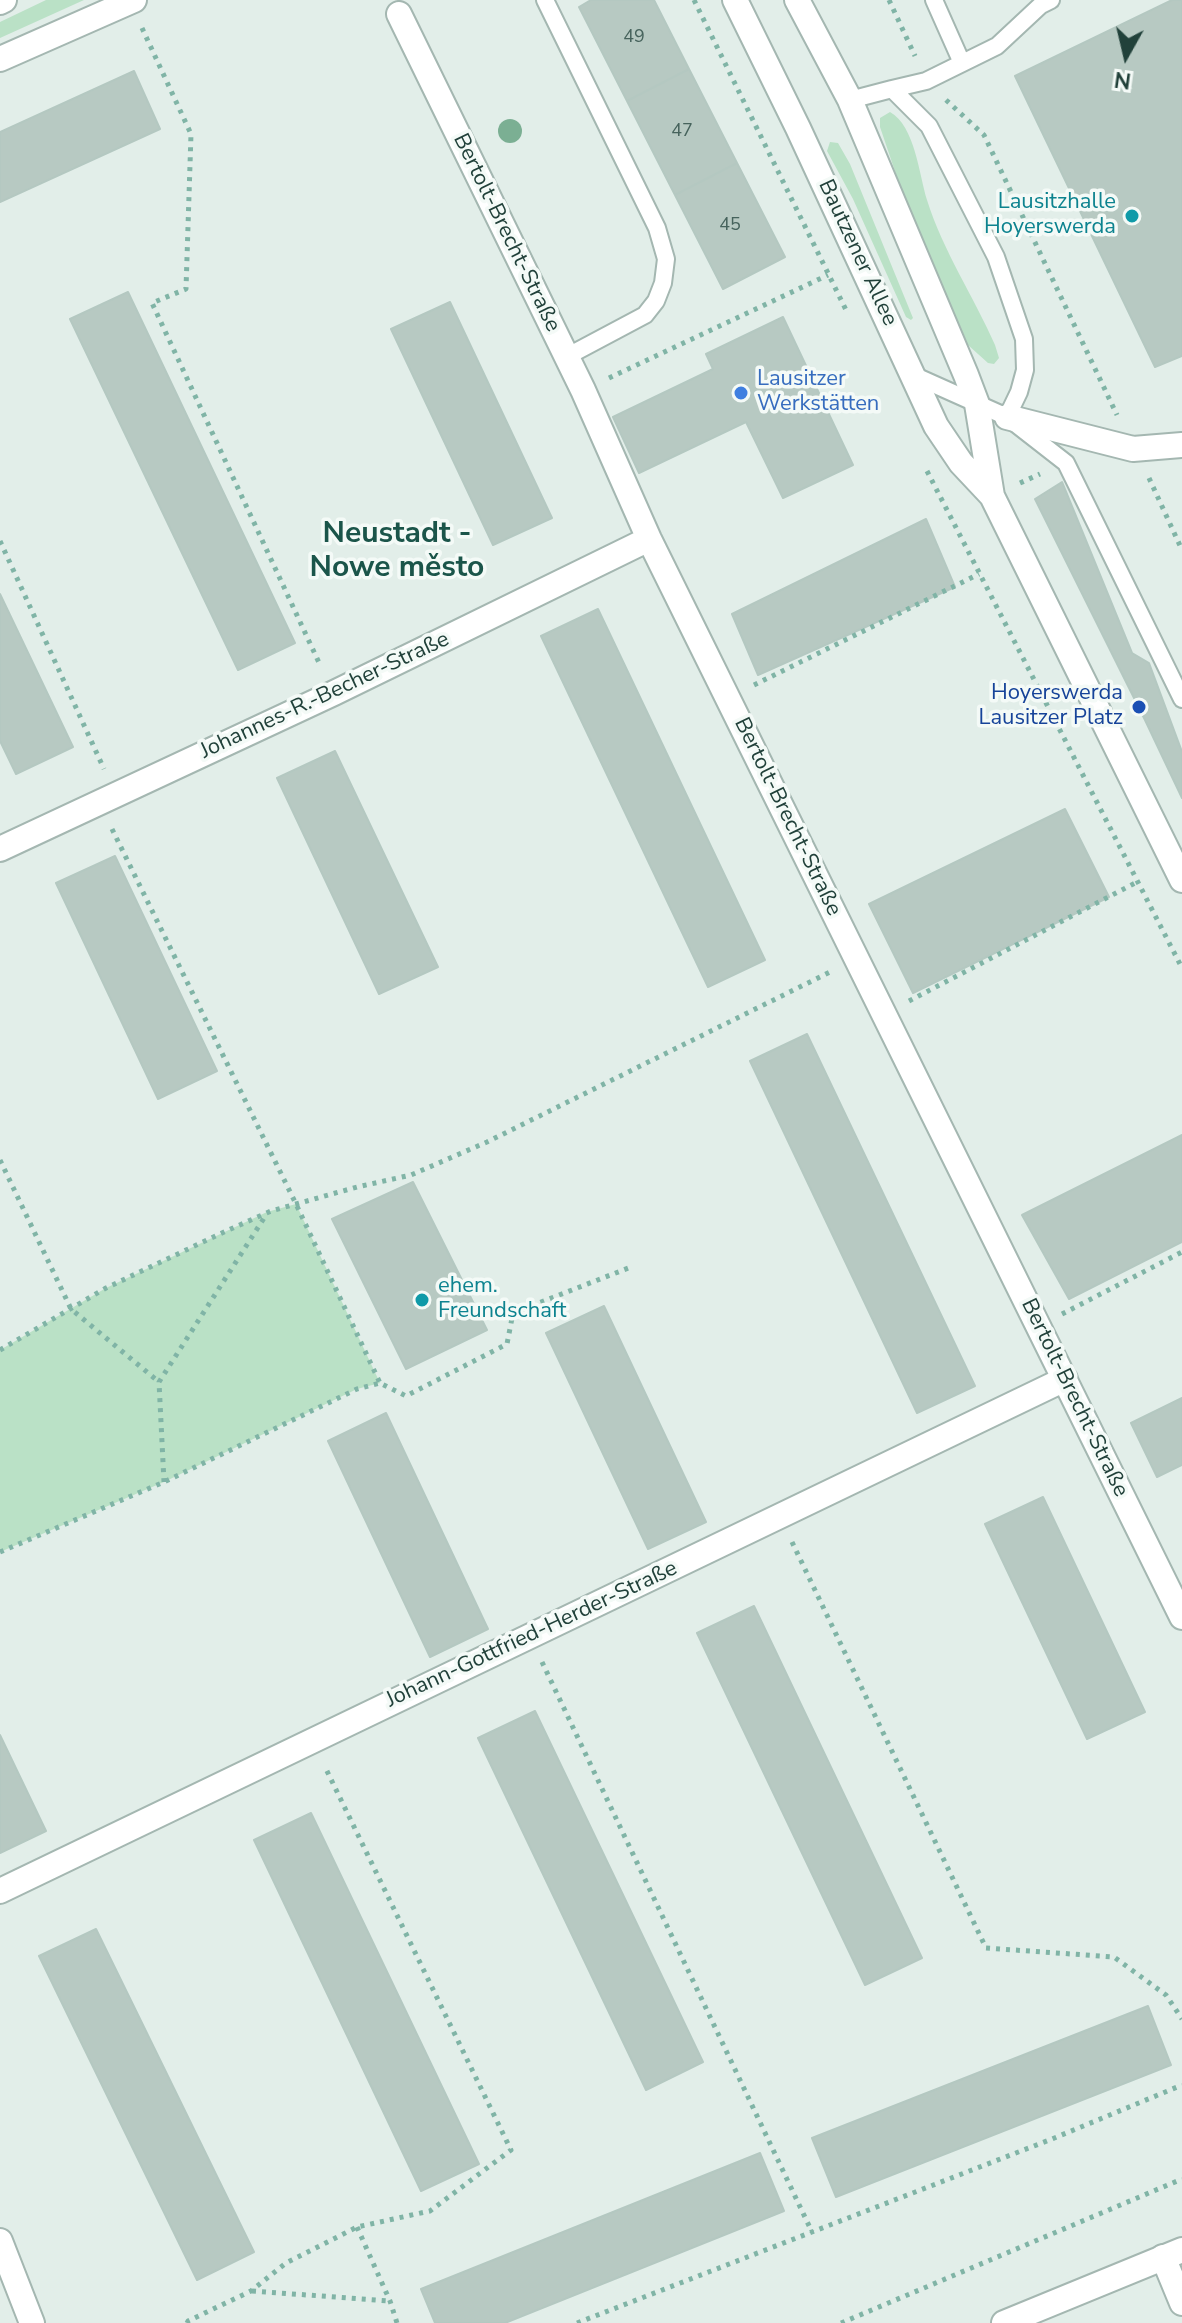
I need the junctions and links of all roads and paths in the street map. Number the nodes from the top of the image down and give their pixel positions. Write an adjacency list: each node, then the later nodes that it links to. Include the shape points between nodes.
1 (545, 0): 17 (lane, via 657,228 666,259 663,283 645,315)
2 (694, 0): 15 (path)
3 (735, 0): 18 (street, Bautzener Allee)
4 (797, 0): 14 (street, Bautzener Allee)
5 (889, 0): 12 (path)
6 (934, 0): 11 (lane)
7 (1051, 0): 11 (lane, via 997,46)
8 (132, 1): 10 (street); 30 (path, via 191,134 186,289 152,303)
9 (396, 7): 17 (street, Bertolt-Brecht-Straße)
10 (0, 59)
11 (962, 63): 12 (lane)
12 (926, 81): 13 (lane); 23 (path, via 984,135)
13 (892, 89): 14 (lane); 21 (lane, via 929,126 996,257 1024,339 1025,370)
14 (850, 100): 20 (street, Bautzener Allee)
15 (828, 275): 16 (path); 19 (path)
16 (849, 317)
17 (566, 357): 19 (street, Bertolt-Brecht-Straße)
18 (913, 375): 20 (lane); 25 (street, Bautzener Allee, via 936,426)
19 (583, 390): 26 (street, Bertolt-Brecht-Straße)
20 (977, 404): 21 (lane); 25 (street, Bautzener Allee)
21 (1007, 417): 23 (street); 32 (lane, via 1066,463)
22 (1182, 445): 23 (street)
23 (1133, 449): 28 (path)
24 (922, 460): 29 (path)
25 (992, 496): 35 (street, Bautzener Allee)
26 (649, 539): 30 (street, Johannes-R.-Becher-Straße); 31 (street, Bertolt-Brecht-Straße)
27 (0, 541): 33 (path)
28 (1182, 550)
29 (979, 574): 31 (path); 36 (path)
30 (334, 693): 33 (street, Johannes-R.-Becher-Straße)
31 (728, 697): 39 (street, Bertolt-Brecht-Straße)
32 (1182, 699)
33 (108, 799): 34 (street, Johannes-R.-Becher-Straße); 43 (path)
34 (0, 849)
35 (1182, 880)
36 (1139, 881): 38 (path); 41 (path)
37 (1182, 951): 38 (path)
38 (1175, 955): 40 (path)
39 (857, 959): 41 (street, Bertolt-Brecht-Straße); 43 (path, via 474,1148 411,1175)
40 (1182, 968)
41 (884, 1014): 48 (street, Bertolt-Brecht-Straße)
42 (0, 1160): 47 (path)
43 (296, 1204): 44 (path); 52 (path)
44 (267, 1212): 47 (path); 51 (path)
45 (1182, 1252): 48 (path)
46 (631, 1267): 52 (path, via 513,1313 507,1344 406,1396)
47 (71, 1309): 49 (path); 51 (path)
48 (1039, 1327): 50 (street, Bertolt-Brecht-Straße)
49 (0, 1350)
50 (1065, 1379): 54 (street, Johann-Gottfried-Herder-Straße); 56 (street, Bertolt-Brecht-Straße)
51 (159, 1382): 53 (path)
52 (380, 1383): 53 (path, via 357,1389)
53 (164, 1482): 55 (path)
54 (779, 1516): 57 (street, Johann-Gottfried-Herder-Straße); 60 (path, via 986,1948 1114,1957 1166,1995)
55 (0, 1552)
56 (1182, 1617)
57 (529, 1636): 58 (street, Johann-Gottfried-Herder-Straße); 64 (path)
58 (313, 1741): 59 (street, Johann-Gottfried-Herder-Straße); 63 (path, via 511,2150 430,2211)
59 (0, 1891)
60 (1182, 2019)
61 (1182, 2085): 64 (path)
62 (1182, 2179): 74 (path)
63 (357, 2227): 67 (path, via 286,2263); 68 (path)
64 (812, 2232): 73 (path)
65 (0, 2241): 70 (street)
66 (1172, 2254): 69 (street); 75 (street)
67 (251, 2291): 68 (path); 71 (path)
68 (390, 2301): 72 (path)
69 (1182, 2303)
70 (32, 2323)
71 (187, 2323)
72 (397, 2323)
73 (577, 2323)
74 (841, 2323)
75 (1004, 2323)

